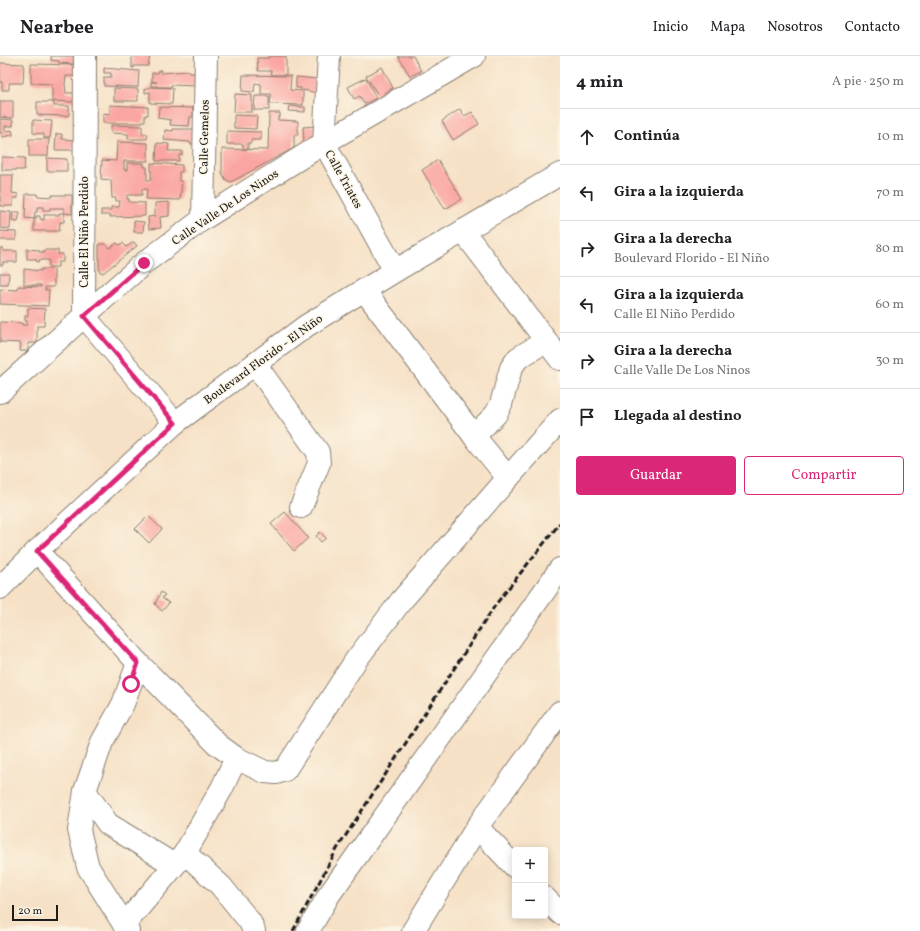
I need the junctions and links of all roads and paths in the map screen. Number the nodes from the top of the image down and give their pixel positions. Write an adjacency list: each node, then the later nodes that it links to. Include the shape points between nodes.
1 (85, 56): 11 (street, Calle El Niño Perdido)
2 (206, 56): 7 (street, Calle Gemelos)
3 (329, 56): 5 (street, Calle Triates)
4 (474, 56): 5 (street, Calle Valle De Los Ninos)
5 (324, 143): 7 (street, Calle Valle De Los Ninos); 9 (street, Calle Triates)
6 (560, 174): 8 (street, Boulevard Florido - El Niño)
7 (203, 219): 11 (street, Calle Valle De Los Ninos, via 144,263)
8 (463, 231): 9 (street, Boulevard Florido - El Niño); 12 (street)
9 (395, 271): 10 (street, Boulevard Florido - El Niño)
10 (364, 290): 14 (street, Boulevard Florido - El Niño, via 306,326); 18 (street)
11 (84, 316): 15 (street, Calle Valle De Los Ninos); 17 (street)
12 (546, 341): 13 (street); 18 (street, via 518,358 511,368 496,414)
13 (560, 359)
14 (255, 364): 17 (street, Boulevard Florido - El Niño); 20 (street, via 318,452 319,463)
15 (0, 392)
16 (560, 420): 19 (street)
17 (175, 423): 21 (street, Boulevard Florido - El Niño)
18 (474, 436): 19 (street)
19 (508, 478): 26 (street, via 401,601 356,660 285,770 276,773 265,772)
20 (301, 507)
21 (37, 551): 23 (street, Boulevard Florido - El Niño); 24 (street)
22 (560, 569): 35 (street, via 329,895)
23 (0, 588)
24 (138, 663): 26 (street, via 207,735); 27 (street, via 123,704 102,742)
25 (558, 722): 28 (street)
26 (236, 758): 29 (street, via 222,788)
27 (85, 791): 29 (street, via 108,824); 33 (street, via 79,830 88,868)
28 (477, 827): 30 (street); 36 (street)
29 (179, 859): 33 (street); 34 (street, via 221,886 250,922)
30 (512, 864)
31 (548, 901): 32 (street)
32 (560, 913)
33 (126, 928)
34 (254, 931)
35 (308, 931)
36 (413, 931)

